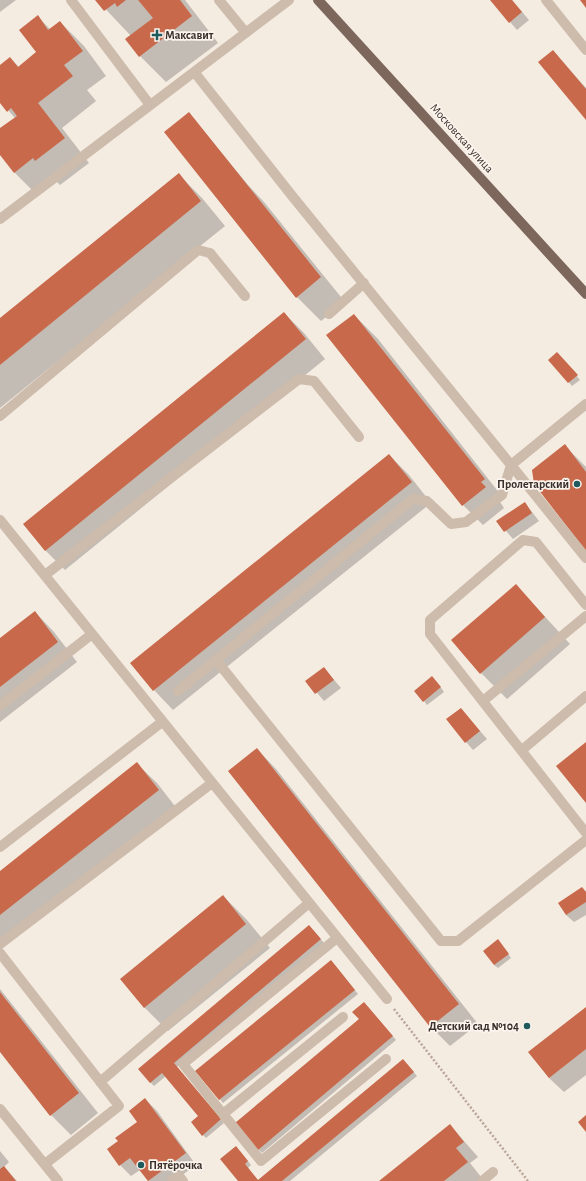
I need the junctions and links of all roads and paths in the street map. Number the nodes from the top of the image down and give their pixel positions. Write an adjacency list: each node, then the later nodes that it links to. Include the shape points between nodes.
1 (71, 0): 9 (street)
2 (219, 0): 6 (street)
3 (289, 0): 6 (street)
4 (318, 0): 12 (main road, Московская улица)
5 (546, 0): 7 (street)
6 (246, 33): 8 (street)
7 (586, 50)
8 (195, 73): 9 (street); 11 (street)
9 (150, 106): 10 (street)
10 (0, 219)
11 (364, 283): 14 (street); 18 (street)
12 (586, 294)
13 (245, 296): 16 (street, via 210,253 198,250)
14 (329, 314)
15 (586, 404): 18 (street)
16 (0, 416)
17 (360, 437): 21 (street, via 314,381 299,379)
18 (511, 465): 20 (street); 25 (street, via 502,495 466,522 451,524 427,501 413,499)
19 (0, 520): 21 (street)
20 (586, 558)
21 (44, 575): 24 (street)
22 (586, 605): 28 (street, via 536,542 523,540 430,620 430,634)
23 (586, 616): 28 (street)
24 (92, 634): 29 (street); 30 (street)
25 (216, 660): 26 (street); 34 (street, via 441,941 458,941)
26 (178, 691)
27 (586, 696): 31 (street)
28 (483, 701): 31 (street)
29 (0, 706)
30 (162, 722): 32 (street); 35 (street)
31 (522, 750): 33 (street)
32 (212, 783): 36 (street); 38 (street)
33 (586, 833)
34 (586, 840)
35 (0, 847)
36 (309, 903): 37 (street); 43 (street)
37 (337, 938): 40 (street); 45 (street, via 183,1064)
38 (0, 944)
39 (0, 953): 43 (street)
40 (387, 999): 52 (path)
41 (342, 1017): 45 (street)
42 (386, 1059): 45 (street, via 261,1161)
43 (100, 1082): 46 (street, via 119,1106)
44 (0, 1109): 46 (street)
45 (223, 1114)
46 (45, 1164): 48 (street)
47 (493, 1172): 51 (street)
48 (58, 1181)
49 (172, 1181): 50 (street, via 179,1176)
50 (184, 1181)
51 (482, 1181)
52 (528, 1181)

